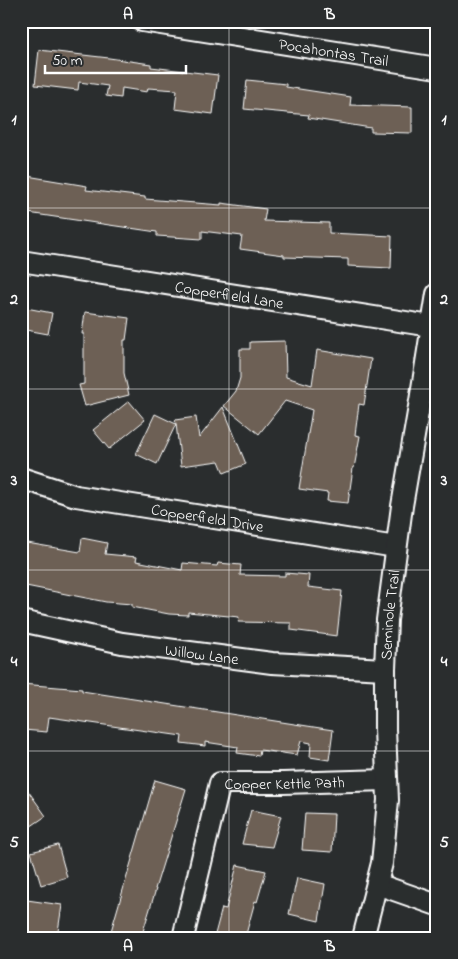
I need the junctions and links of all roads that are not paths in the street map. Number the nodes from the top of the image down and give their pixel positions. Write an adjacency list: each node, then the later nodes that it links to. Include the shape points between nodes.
1 (142, 21): 2 (street, Pocahontas Trail)
2 (437, 68)
3 (21, 262): 5 (street, Copperfield Lane)
4 (437, 294): 5 (street, Seminole Trail)
5 (434, 327): 7 (street, Seminole Trail)
6 (21, 478): 7 (street, Copperfield Drive, via 76,496)
7 (396, 547): 9 (street, Seminole Trail)
8 (21, 621): 9 (street, Willow Lane, via 150,647 272,663)
9 (385, 669): 10 (street, Seminole Trail)
10 (387, 780): 11 (street, Seminole Trail, via 382,863); 13 (street, Copper Kettle Path, via 220,782)
11 (377, 884): 12 (street); 14 (street, Seminole Trail)
12 (437, 905)
13 (183, 938)
14 (363, 938)

